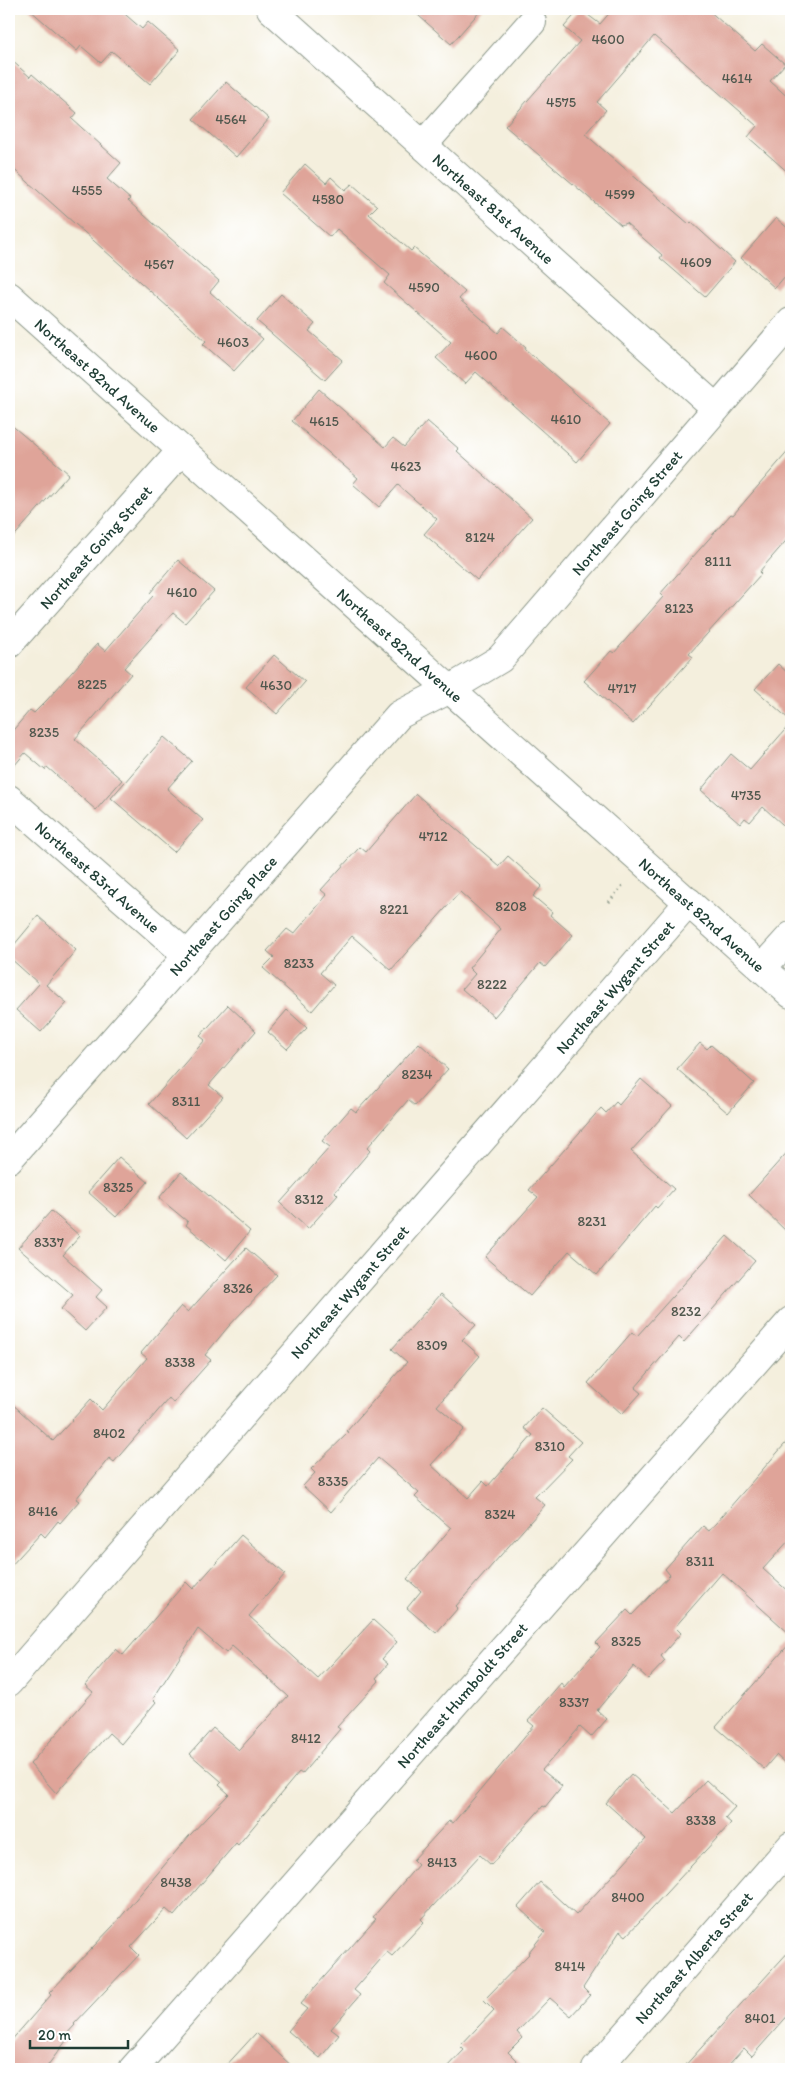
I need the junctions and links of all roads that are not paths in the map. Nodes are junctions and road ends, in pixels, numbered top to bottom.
1 (271, 9) edge
2 (532, 22) dead end
3 (423, 145) junction
4 (9, 296) edge
5 (791, 322) edge
6 (716, 408) junction
7 (182, 450) junction
8 (9, 644) edge
9 (450, 689) junction
10 (9, 799) edge
11 (689, 902) junction
12 (791, 936) edge
13 (187, 955) junction
14 (762, 968) junction
15 (791, 994) edge
16 (9, 1158) edge
17 (791, 1321) edge
18 (9, 1682) edge
19 (791, 1846) edge
20 (133, 2069) edge
21 (596, 2069) edge

1 - 3 street, Northeast 81st Avenue
2 - 3 street
3 - 6 street, Northeast 81st Avenue
4 - 7 street, Northeast 82nd Avenue
5 - 6 street, Northeast Going Street
6 - 9 street, Northeast Going Street
7 - 8 street, Northeast Going Street
7 - 9 street, Northeast 82nd Avenue
9 - 11 street, Northeast 82nd Avenue
9 - 13 street, Northeast Going Place
10 - 13 street, Northeast 83rd Avenue
11 - 14 street, Northeast 82nd Avenue
11 - 18 street, Northeast Wygant Street
12 - 14 street
13 - 16 street, Northeast Going Place
14 - 15 street, Northeast 82nd Avenue
17 - 20 street, Northeast Humboldt Street
19 - 21 street, Northeast Alberta Street

